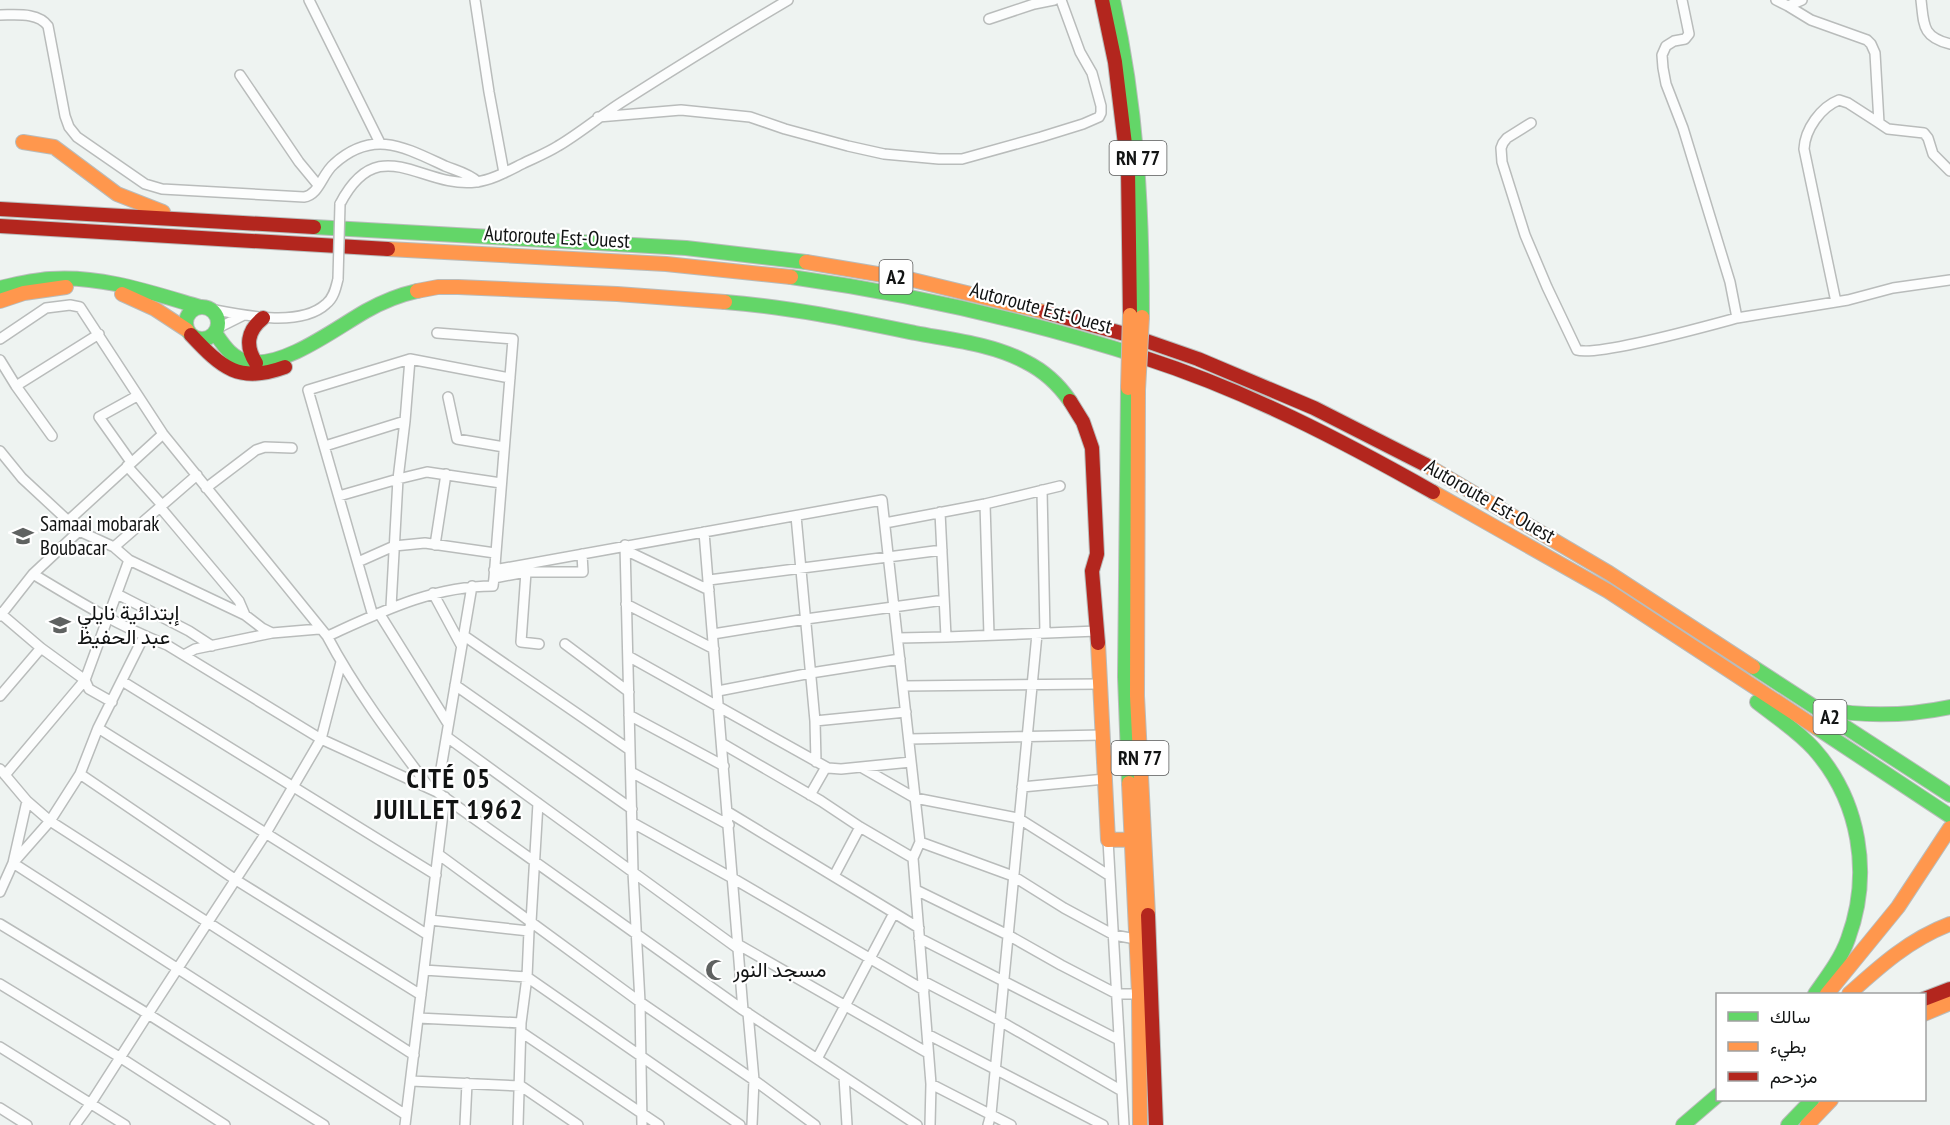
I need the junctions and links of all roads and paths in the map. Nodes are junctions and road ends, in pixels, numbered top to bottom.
1 (309, 0) edge
2 (475, 0) edge
3 (788, 0) edge
4 (1054, 0) edge
5 (1060, 0) edge
6 (1102, 0) edge
7 (1113, 0) edge
8 (1682, 0) edge
9 (1776, 0) edge
10 (1802, 0) edge
11 (1921, 0) edge
12 (1788, 6) junction
13 (0, 15) edge
14 (989, 20) dead end
15 (1950, 44) edge
16 (240, 75) dead end
17 (598, 117) junction
18 (1531, 123) dead end
19 (1879, 123) junction
20 (23, 142) dead end
21 (380, 143) junction
22 (1950, 171) edge
23 (504, 173) junction
24 (478, 182) junction
25 (318, 185) junction
26 (0, 209) edge
27 (181, 218) junction
28 (0, 226) edge
29 (1950, 280) edge
30 (0, 288) edge
31 (0, 301) edge
32 (1836, 303) junction
33 (205, 308) junction
34 (242, 316) junction
35 (1136, 316) junction
36 (262, 318) junction
37 (1737, 318) junction
38 (217, 330) junction
39 (189, 332) junction
40 (437, 333) dead end
41 (99, 334) junction
42 (0, 339) edge
43 (410, 359) junction
44 (0, 360) edge
45 (256, 363) junction
46 (510, 378) junction
47 (16, 386) junction
48 (1133, 389) junction
49 (137, 396) junction
50 (448, 397) dead end
51 (405, 421) junction
52 (162, 434) junction
53 (52, 436) dead end
54 (325, 446) junction
55 (504, 447) junction
56 (292, 448) dead end
57 (0, 451) edge
58 (129, 464) junction
59 (446, 474) junction
60 (197, 475) junction
61 (398, 479) junction
62 (501, 483) junction
63 (1060, 486) dead end
64 (206, 488) junction
65 (1042, 490) junction
66 (339, 496) junction
67 (985, 504) junction
68 (161, 506) junction
69 (940, 513) junction
70 (796, 516) junction
71 (69, 520) junction
72 (885, 523) junction
73 (79, 531) junction
74 (704, 532) junction
75 (435, 545) junction
76 (394, 546) junction
77 (114, 547) junction
78 (625, 548) junction
79 (942, 550) junction
80 (495, 553) junction
81 (582, 554) junction
82 (888, 556) junction
83 (129, 560) junction
84 (358, 562) junction
85 (801, 567) junction
86 (526, 572) junction
87 (33, 574) junction
88 (494, 574) junction
89 (1093, 578) junction
90 (709, 585) junction
91 (472, 586) junction
92 (433, 593) junction
93 (117, 594) junction
94 (944, 600) junction
95 (626, 604) junction
96 (391, 607) junction
97 (894, 607) junction
98 (0, 614) edge
99 (245, 615) junction
100 (376, 615) junction
101 (109, 618) junction
102 (806, 619) junction
103 (1097, 631) junction
104 (323, 632) junction
105 (272, 633) junction
106 (1041, 633) junction
107 (713, 634) junction
108 (988, 635) junction
109 (144, 636) junction
110 (946, 637) junction
111 (897, 638) junction
112 (462, 640) junction
113 (539, 644) dead end
114 (565, 644) dead end
115 (212, 646) junction
116 (41, 648) junction
117 (714, 650) junction
118 (184, 655) junction
119 (628, 656) junction
120 (900, 659) junction
121 (341, 662) junction
122 (1715, 663) junction
123 (811, 673) junction
124 (85, 680) junction
125 (122, 681) junction
126 (1100, 684) junction
127 (455, 685) junction
128 (1032, 685) junction
129 (903, 686) junction
130 (718, 691) junction
131 (629, 692) junction
132 (0, 696) edge
133 (112, 702) junction
134 (1815, 707) junction
135 (1950, 707) edge
136 (719, 708) junction
137 (906, 712) junction
138 (630, 715) junction
139 (815, 721) junction
140 (447, 722) junction
141 (98, 728) junction
142 (1102, 735) junction
143 (447, 737) junction
144 (1027, 737) junction
145 (321, 739) junction
146 (909, 739) junction
147 (723, 744) junction
148 (630, 750) junction
149 (816, 762) junction
150 (911, 762) junction
151 (1128, 762) junction
152 (1104, 763) junction
153 (724, 766) junction
154 (826, 767) junction
155 (861, 767) junction
156 (2, 772) edge
157 (631, 772) junction
158 (80, 774) junction
159 (1105, 779) junction
160 (292, 786) junction
161 (1022, 787) junction
162 (437, 792) junction
163 (810, 795) junction
164 (1950, 795) edge
165 (915, 798) junction
166 (27, 801) junction
167 (538, 803) junction
168 (632, 809) junction
169 (728, 812) junction
170 (1950, 816) edge
171 (1018, 818) junction
172 (50, 821) junction
173 (633, 823) junction
174 (729, 825) junction
175 (860, 827) junction
176 (1950, 828) edge
177 (266, 833) junction
178 (1137, 839) junction
179 (1108, 840) junction
180 (920, 842) junction
181 (1944, 847) edge
182 (438, 854) junction
183 (913, 858) junction
184 (534, 859) junction
185 (13, 863) junction
186 (633, 872) junction
187 (436, 876) junction
188 (834, 876) junction
189 (1013, 876) junction
190 (1110, 876) junction
191 (734, 879) junction
192 (236, 880) junction
193 (916, 890) junction
194 (0, 892) edge
195 (894, 913) junction
196 (430, 920) junction
197 (207, 922) junction
198 (0, 924) edge
199 (1950, 924) edge
200 (530, 926) junction
201 (919, 933) junction
202 (636, 934) junction
203 (428, 935) junction
204 (1008, 935) junction
205 (1114, 935) junction
206 (1143, 941) junction
207 (739, 947) junction
208 (869, 958) junction
209 (178, 969) junction
210 (424, 969) junction
211 (526, 977) junction
212 (1003, 981) junction
213 (0, 984) edge
214 (923, 986) junction
215 (1950, 989) edge
216 (1816, 993) edge
217 (1828, 993) edge
218 (1836, 993) edge
219 (1850, 993) edge
220 (1117, 994) junction
221 (1139, 994) junction
222 (421, 995) junction
223 (1926, 998) edge
224 (640, 1002) junction
225 (1950, 1003) edge
226 (843, 1006) junction
227 (746, 1012) junction
228 (1926, 1013) edge
229 (147, 1014) junction
230 (1145, 1016) junction
231 (418, 1018) junction
232 (1000, 1021) junction
233 (521, 1027) junction
234 (927, 1034) junction
235 (1119, 1040) junction
236 (0, 1047) edge
237 (928, 1053) junction
238 (414, 1055) junction
239 (641, 1056) junction
240 (121, 1058) junction
241 (817, 1059) junction
242 (995, 1069) junction
243 (844, 1077) junction
244 (754, 1080) junction
245 (411, 1081) junction
246 (467, 1083) junction
247 (931, 1084) junction
248 (521, 1086) junction
249 (1122, 1091) junction
250 (1716, 1097) edge
251 (1728, 1101) edge
252 (1811, 1101) edge
253 (1830, 1101) edge
254 (91, 1103) junction
255 (0, 1108) edge
256 (641, 1113) junction
257 (991, 1114) junction
258 (406, 1120) edge
259 (27, 1125) edge
260 (75, 1125) edge
261 (125, 1125) edge
262 (225, 1125) edge
263 (324, 1125) edge
264 (465, 1125) edge
265 (518, 1125) edge
266 (578, 1125) edge
267 (642, 1125) edge
268 (659, 1125) edge
269 (740, 1125) edge
270 (752, 1125) edge
271 (815, 1125) edge
272 (847, 1125) edge
273 (917, 1125) edge
274 (930, 1125) edge
275 (988, 1125) edge
276 (1011, 1125) edge
277 (1103, 1125) edge
278 (1124, 1125) edge
279 (1140, 1125) edge
280 (1156, 1125) edge
281 (1683, 1125) edge
282 (1700, 1125) edge
283 (1788, 1125) edge
284 (1807, 1125) edge

1 - 21 street
2 - 23 street
3 - 17 street
4 - 14 street
5 - 17 street
6 - 35 main road
7 - 35 main road, RN 77
8 - 37 street
9 - 12 street
10 - 12 street
11 - 15 street
12 - 19 street
13 - 25 street
16 - 25 street
17 - 23 street
18 - 37 street
19 - 22 street
19 - 32 street
20 - 27 main road
21 - 24 street
21 - 25 street
23 - 24 street
24 - 36 street, bridge
26 - 27 main road, Autoroute Est-Ouest / A2
27 - 134 main road, Autoroute Est-Ouest / A2
28 - 122 main road, Autoroute Est-Ouest / A2
29 - 32 street
30 - 33 main road
31 - 39 main road
32 - 37 street
33 - 34 street
33 - 38 main road
33 - 39 main road
34 - 36 street
34 - 38 street
35 - 48 main road, bridge
36 - 45 main road
38 - 39 main road
38 - 45 main road
39 - 89 main road
40 - 46 street
41 - 42 street
41 - 47 street
41 - 49 street
43 - 46 street
43 - 51 street
43 - 54 street
44 - 47 street
45 - 89 main road
46 - 55 street
47 - 53 street
48 - 151 main road
48 - 178 main road, RN 77
49 - 52 street
49 - 58 street
50 - 55 street
51 - 54 street
51 - 61 street
52 - 58 street
52 - 60 street
54 - 66 street
55 - 62 street
56 - 64 street
57 - 71 street
58 - 68 street
58 - 71 street
59 - 61 street
59 - 62 street
59 - 75 street
60 - 64 street
60 - 68 street
61 - 66 street
61 - 76 street
62 - 80 street
63 - 65 street
64 - 104 street
65 - 67 street
65 - 106 street
66 - 84 street
67 - 69 street
67 - 108 street
68 - 77 street
68 - 99 street
69 - 72 street
69 - 79 street
70 - 72 street
70 - 74 street
70 - 85 street
71 - 73 street
72 - 82 street
73 - 77 street
73 - 87 street
74 - 78 street
74 - 90 street
75 - 76 street
75 - 80 street
76 - 84 street
76 - 96 street
77 - 83 street
78 - 81 street
78 - 90 street
78 - 95 street
79 - 82 street
79 - 94 street
80 - 88 street
81 - 86 street
81 - 88 street
82 - 85 street
82 - 97 street
83 - 93 street
83 - 99 street
84 - 100 street
85 - 90 street
85 - 102 street
86 - 88 street
86 - 113 street
87 - 98 street
87 - 101 street
88 - 91 street
89 - 103 main road
90 - 107 street
91 - 92 street
91 - 112 street
92 - 96 street
92 - 112 street
93 - 101 street
93 - 115 street
94 - 97 street
94 - 110 street
95 - 117 street
95 - 119 street
96 - 100 street
97 - 102 street
97 - 111 street
98 - 116 street
99 - 105 street
100 - 104 street
100 - 140 street
101 - 109 street
101 - 124 street
102 - 107 street
102 - 123 street
103 - 106 street
103 - 126 main road
104 - 105 street
104 - 121 street
105 - 115 street
106 - 108 street
106 - 128 street
107 - 117 street
108 - 110 street
109 - 118 street
109 - 125 street
110 - 111 street
111 - 120 street
112 - 127 street
112 - 148 street
114 - 131 street
115 - 118 street
116 - 124 street
116 - 132 street
117 - 130 street
118 - 145 street
119 - 131 street
119 - 136 street
120 - 123 street
120 - 129 street
121 - 145 street
121 - 162 street
122 - 170 main road, Autoroute Est-Ouest / A2
122 - 216 main road
123 - 130 street
123 - 139 street
124 - 133 street
124 - 156 street
125 - 133 street
125 - 160 street
126 - 128 street
126 - 142 main road
127 - 140 street
127 - 168 street
128 - 129 street
128 - 144 street
129 - 137 street
130 - 136 street
131 - 138 street
133 - 141 street
134 - 135 main road
134 - 164 main road, Autoroute Est-Ouest / A2
136 - 147 street
136 - 149 street
137 - 139 street
137 - 146 street
138 - 148 street
138 - 153 street
139 - 149 street
140 - 143 street
141 - 158 street
141 - 177 street
142 - 144 street
142 - 152 main road
143 - 162 street
143 - 167 street
144 - 146 street
144 - 161 street
145 - 160 street
145 - 162 street
146 - 150 street
147 - 153 street
147 - 163 street
148 - 157 street
149 - 154 street
150 - 155 street
150 - 165 street
151 - 152 main road
151 - 178 main road
152 - 159 main road
153 - 169 street
154 - 155 street
154 - 163 street
155 - 165 street
156 - 166 street
157 - 168 street
157 - 174 street
158 - 172 street
158 - 192 street
159 - 161 street
159 - 179 main road
160 - 177 street
160 - 187 street
161 - 171 street
162 - 182 street
162 - 184 street
163 - 175 street
165 - 171 street
165 - 180 street
166 - 172 street
166 - 185 street
167 - 184 street
167 - 186 street
168 - 173 street
169 - 174 street
169 - 188 street
171 - 189 street
171 - 190 street
172 - 185 street
172 - 197 street
173 - 186 street
173 - 191 street
174 - 191 street
175 - 183 street
175 - 188 street
176 - 181 main road
177 - 192 street
177 - 203 street
178 - 179 main road
178 - 206 main road, RN 77
179 - 190 street
180 - 183 street
180 - 189 street
181 - 217 main road
181 - 218 main road
182 - 187 street
182 - 200 street
183 - 193 street
184 - 200 street
184 - 202 street
185 - 194 street
185 - 209 street
186 - 202 street
186 - 207 street
187 - 196 street
188 - 195 street
189 - 204 street
189 - 205 street
190 - 205 street
191 - 207 street
191 - 208 street
192 - 197 street
192 - 222 street
193 - 201 street
193 - 204 street
195 - 201 street
195 - 208 street
196 - 200 street
196 - 203 street
197 - 209 street
197 - 238 street
198 - 229 street
199 - 219 main road
200 - 211 street
200 - 224 street
201 - 212 street
201 - 214 street
202 - 224 street
202 - 227 street
203 - 210 street
204 - 212 street
204 - 220 street
205 - 206 street
205 - 220 street
206 - 221 main road
206 - 230 main road, RN 77
207 - 226 street
207 - 227 street
208 - 214 street
208 - 226 street
209 - 229 street
209 - 258 street
210 - 211 street
210 - 222 street
211 - 233 street
211 - 239 street
212 - 232 street
212 - 235 street
213 - 240 street
214 - 232 street
214 - 234 street
215 - 223 main road
220 - 221 street
220 - 235 street
221 - 230 main road
222 - 231 street
224 - 239 street
224 - 244 street
225 - 228 main road
226 - 237 street
226 - 241 street
227 - 241 street
227 - 244 street
229 - 240 street
229 - 263 street
230 - 279 main road
230 - 280 main road, RN 77
231 - 233 street
231 - 238 street
232 - 242 street
232 - 249 street
233 - 248 street
233 - 256 street
234 - 237 street
234 - 242 street
235 - 249 street
236 - 254 street
237 - 247 street
238 - 245 street
239 - 256 street
239 - 269 street
240 - 254 street
240 - 262 street
241 - 243 street
242 - 257 street
242 - 277 street
243 - 272 street
243 - 273 street
244 - 270 street
244 - 271 street
245 - 246 street
245 - 258 street
246 - 248 street
246 - 264 street
247 - 257 street
247 - 274 street
248 - 265 street
248 - 266 street
249 - 278 street
250 - 281 main road
251 - 282 main road
252 - 283 main road
253 - 284 main road
254 - 260 street
254 - 261 street
255 - 259 street
256 - 267 street
256 - 268 street
257 - 275 street
257 - 276 street

